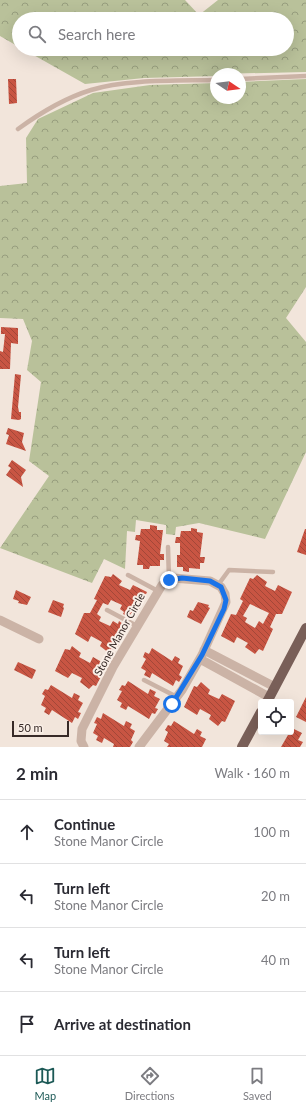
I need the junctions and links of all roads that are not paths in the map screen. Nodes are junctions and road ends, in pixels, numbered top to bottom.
1 (306, 76) edge
2 (246, 79) edge
3 (210, 80) edge
4 (18, 129) dead end
5 (168, 547) dead end
6 (273, 572) dead end
7 (128, 575) dead end
8 (169, 580) junction
9 (218, 585) junction
10 (158, 591) junction
11 (107, 610) dead end
12 (0, 620) edge
13 (137, 626) junction
14 (306, 628) edge
15 (39, 639) dead end
16 (204, 650) junction
17 (200, 659) junction
18 (144, 680) dead end
19 (275, 687) junction
20 (177, 697) junction
21 (268, 699) edge
22 (258, 718) edge
23 (84, 747) edge
24 (139, 747) edge
25 (242, 747) edge

1 - 2 lane
3 - 4 lane
5 - 8 lane
6 - 9 lane
7 - 10 lane
8 - 9 street
8 - 10 street, Stone Manor Circle
9 - 16 street
10 - 13 street, Stone Manor Circle
11 - 13 lane
12 - 15 street
13 - 23 street, Stone Manor Circle
14 - 19 main road
16 - 17 street
16 - 19 street
17 - 20 street
17 - 21 street
18 - 20 lane
19 - 21 main road
20 - 24 street
22 - 25 main road

